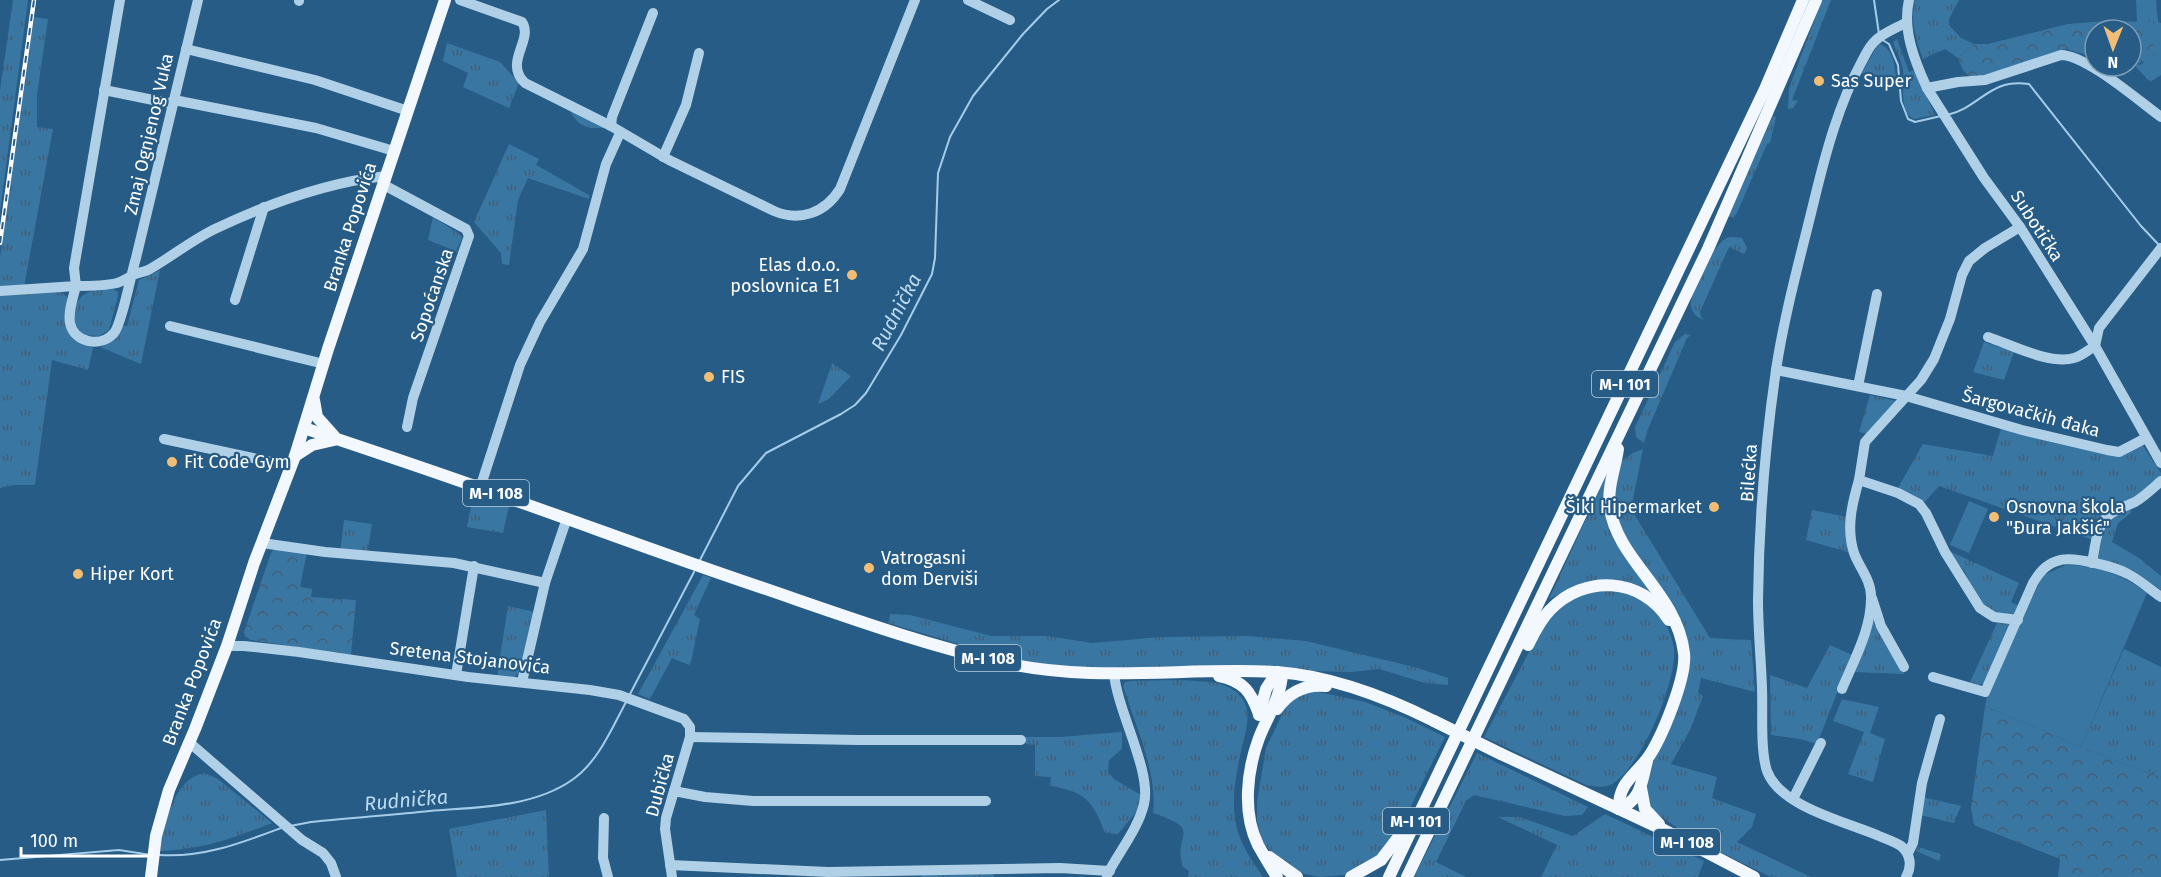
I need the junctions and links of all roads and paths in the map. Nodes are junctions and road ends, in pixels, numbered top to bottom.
1 (120, 0) edge
2 (198, 0) edge
3 (445, 0) edge
4 (460, 0) edge
5 (915, 0) edge
6 (968, 0) edge
7 (1803, 0) edge
8 (1816, 0) edge
9 (1909, 0) edge
10 (653, 13) dead end
11 (1010, 20) dead end
12 (1907, 22) junction
13 (186, 49) junction
14 (699, 53) dead end
15 (1927, 88) junction
16 (104, 90) junction
17 (173, 102) junction
18 (408, 111) junction
19 (2161, 117) edge
20 (615, 129) junction
21 (394, 151) junction
22 (663, 157) junction
23 (385, 180) junction
24 (264, 207) junction
25 (2020, 227) junction
26 (2161, 248) edge
27 (131, 276) junction
28 (76, 286) junction
29 (0, 291) edge
30 (1877, 294) dead end
31 (235, 300) dead end
32 (170, 326) dead end
33 (1988, 337) dead end
34 (2095, 346) junction
35 (324, 364) junction
36 (1776, 369) junction
37 (1858, 386) junction
38 (1906, 396) junction
39 (314, 399) junction
40 (407, 427) dead end
41 (304, 428) junction
42 (1619, 433) junction
43 (2146, 438) junction
44 (164, 439) dead end
45 (342, 440) junction
46 (292, 461) junction
47 (2161, 463) edge
48 (1859, 480) junction
49 (2161, 481) edge
50 (480, 488) junction
51 (567, 518) junction
52 (262, 543) junction
53 (2092, 563) junction
54 (474, 566) junction
55 (545, 583) junction
56 (1871, 595) junction
57 (2161, 597) edge
58 (2018, 620) junction
59 (1681, 640) junction
60 (227, 646) junction
61 (1904, 667) dead end
62 (1182, 672) junction
63 (1113, 673) junction
64 (1279, 673) junction
65 (456, 675) junction
66 (1933, 677) dead end
67 (522, 682) junction
68 (1349, 687) junction
69 (1842, 689) dead end
70 (1259, 714) junction
71 (1940, 719) dead end
72 (1483, 720) junction
73 (1260, 735) junction
74 (690, 737) junction
75 (1021, 740) dead end
76 (190, 743) junction
77 (1821, 743) dead end
78 (1647, 758) junction
79 (1442, 765) junction
80 (1628, 780) junction
81 (1641, 786) junction
82 (674, 791) junction
83 (1583, 792) junction
84 (1793, 799) junction
85 (986, 801) dead end
86 (1619, 809) junction
87 (604, 818) dead end
88 (1664, 830) junction
89 (1264, 853) junction
90 (1908, 853) junction
91 (670, 865) junction
92 (151, 874) edge
93 (1108, 874) edge
94 (336, 877) edge
95 (608, 877) edge
96 (672, 877) edge
97 (1277, 877) edge
98 (1297, 877) edge
99 (1352, 877) edge
100 (1389, 877) edge
101 (1407, 877) edge
102 (1754, 877) edge
103 (1906, 877) edge

1 - 16 street
2 - 13 street, Zmaj Ognjenog Vuka
3 - 18 main road, Branka Popovića
4 - 20 street
5 - 22 street
6 - 11 street
7 - 79 main road, M-I 101
8 - 42 main road, M-I 101
9 - 12 street, Subotička
10 - 20 street
12 - 15 street, Subotička
12 - 36 street, Bilećka
13 - 17 street, Zmaj Ognjenog Vuka
13 - 18 street
14 - 22 street
15 - 19 street
15 - 25 street, Subotička
16 - 17 street
16 - 28 street
17 - 21 street
17 - 27 street, Zmaj Ognjenog Vuka
18 - 21 main road, Branka Popovića
20 - 22 street
20 - 50 street
21 - 23 main road, Branka Popovića
23 - 24 street
23 - 35 main road, Branka Popovića
23 - 40 street, Sopoćanska
24 - 27 street
24 - 31 street
25 - 34 street, Subotička
25 - 38 street
26 - 34 street
27 - 28 street
27 - 28 street, Zmaj Ognjenog Vuka
28 - 29 street
30 - 37 street
32 - 35 street
33 - 34 street
34 - 43 street, Subotička
35 - 39 main road, Branka Popovića
36 - 37 street, Šargovačkih đaka
36 - 84 street, Bilećka
37 - 38 street, Šargovačkih đaka
38 - 43 street, Šargovačkih đaka
38 - 48 street
39 - 41 main road, Branka Popovića
39 - 45 main road
41 - 45 main road, M-I 108
41 - 46 main road, Branka Popovića
42 - 59 main road
42 - 72 main road, M-I 101
43 - 47 street, Subotička
44 - 46 street
45 - 46 main road
45 - 50 main road, M-I 108
46 - 52 main road, Branka Popovića
48 - 56 street
48 - 58 street
49 - 53 street
50 - 51 main road, M-I 108
51 - 55 street
51 - 63 main road, M-I 108
52 - 54 street
52 - 60 main road, Branka Popovića
53 - 57 street
53 - 58 street
54 - 55 street
54 - 65 street
55 - 67 street
56 - 61 street
56 - 69 street
58 - 66 street
59 - 72 main road
59 - 78 main road
60 - 65 street, Sretena Stojanovića
60 - 76 main road, Branka Popovića
62 - 63 main road, M-I 108
62 - 64 main road, M-I 108
62 - 70 main road
63 - 93 street
64 - 68 main road, M-I 108
64 - 70 main road
64 - 73 main road
65 - 67 street, Sretena Stojanovića
67 - 74 street, Sretena Stojanovića
68 - 73 main road
68 - 83 main road, M-I 108, bridge
70 - 73 main road
71 - 90 street
72 - 101 main road, M-I 101
73 - 89 main road
74 - 75 street
74 - 82 street, Dubička
76 - 92 main road, Branka Popovića
76 - 94 street
77 - 84 street
78 - 80 main road
78 - 81 main road
79 - 99 main road
79 - 100 main road, M-I 101
80 - 83 main road
80 - 86 main road
81 - 86 main road
81 - 88 main road
82 - 85 street
82 - 91 street, Dubička
83 - 86 main road, M-I 108
84 - 90 street, Bilećka
86 - 88 main road, M-I 108
87 - 95 street
88 - 102 main road, M-I 108
89 - 97 main road
89 - 98 main road
90 - 103 street
91 - 93 street
91 - 96 street, Dubička

